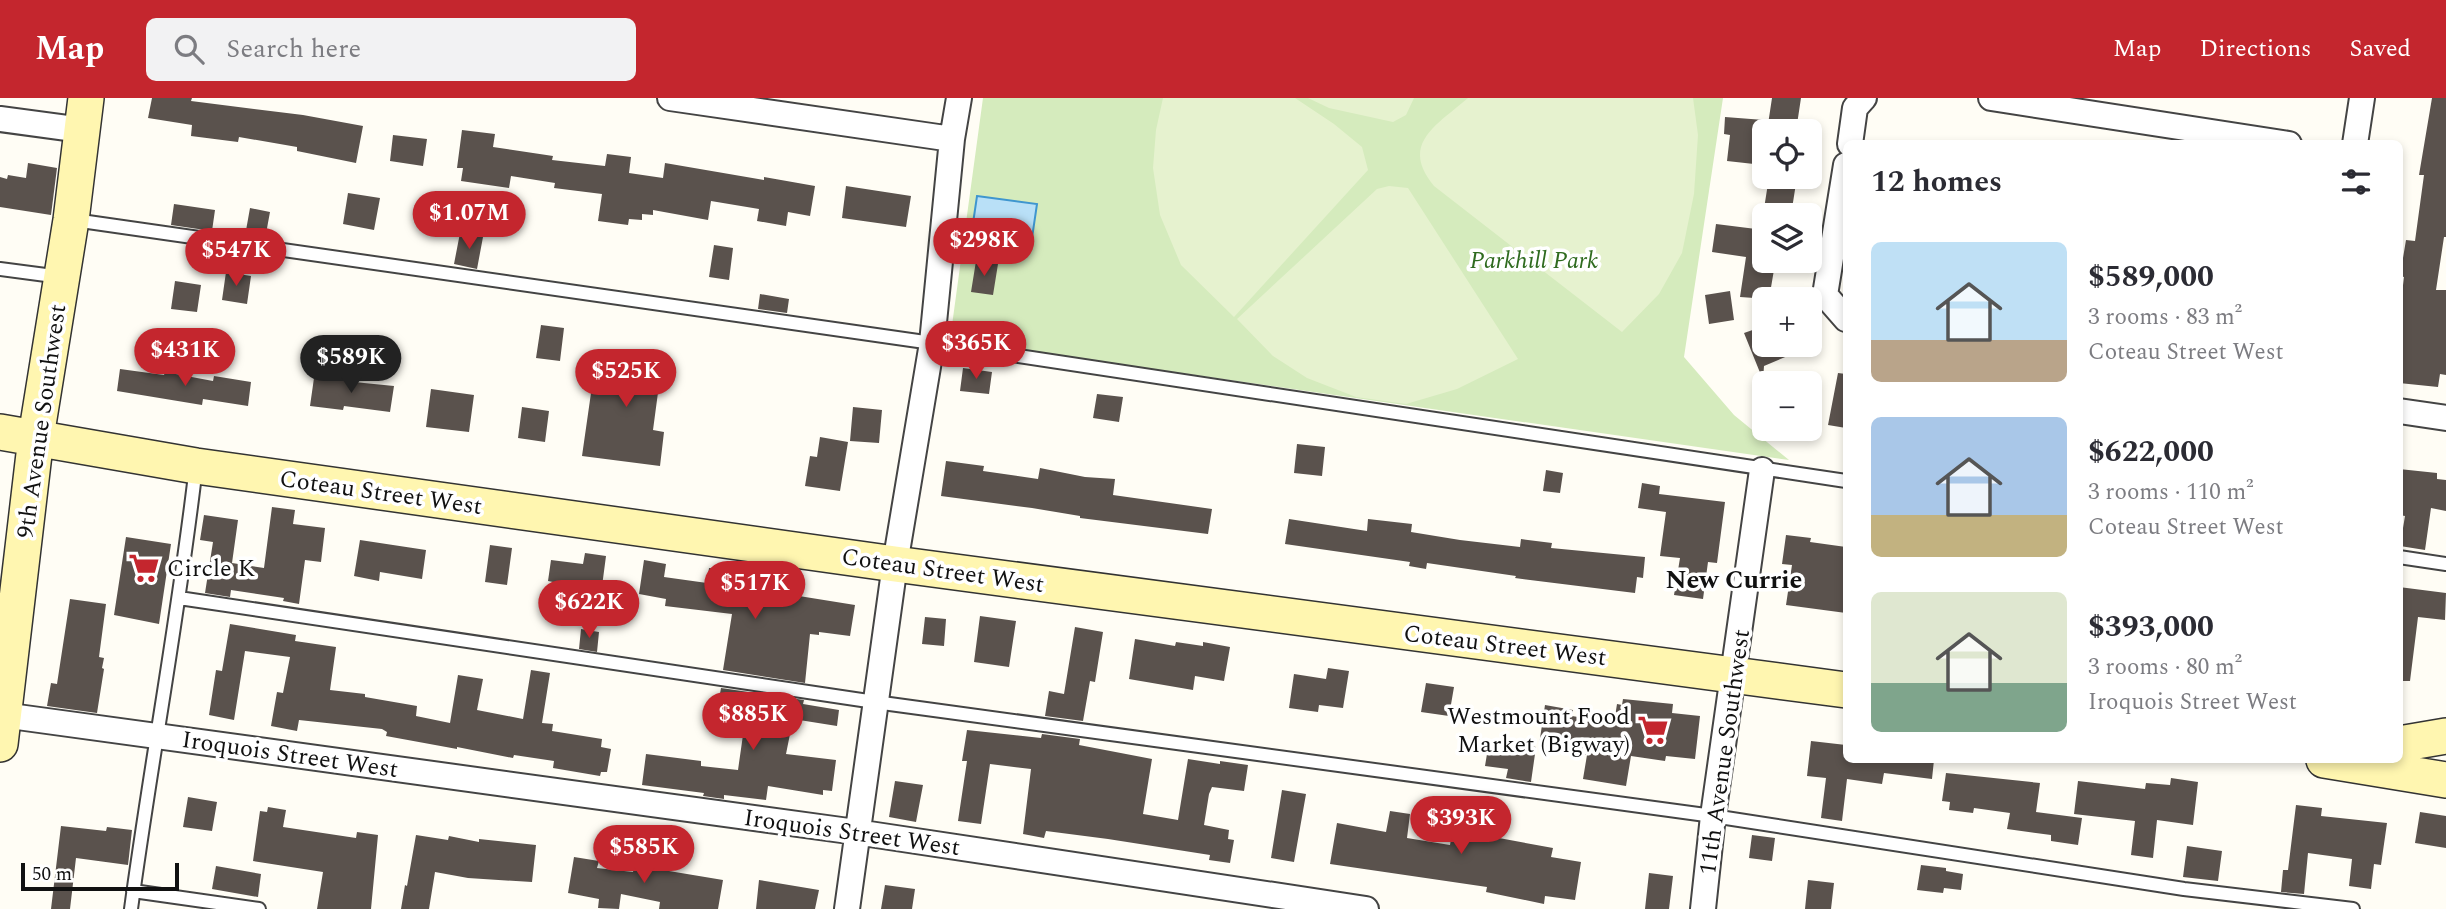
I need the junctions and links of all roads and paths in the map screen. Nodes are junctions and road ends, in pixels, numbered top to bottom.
1 (670, 98) edge
2 (959, 98) edge
3 (1864, 98) edge
4 (1991, 98) edge
5 (2362, 98) edge
6 (84, 114) edge
7 (0, 118) edge
8 (952, 139) junction
9 (1851, 140) edge
10 (2263, 140) edge
11 (2356, 140) edge
12 (1843, 184) edge
13 (71, 219) junction
14 (0, 269) edge
15 (62, 277) junction
16 (1843, 316) edge
17 (932, 343) junction
18 (2403, 412) edge
19 (2446, 418) edge
20 (0, 432) edge
21 (36, 437) junction
22 (196, 466) junction
23 (1762, 470) junction
24 (1843, 481) edge
25 (2403, 558) edge
26 (894, 564) junction
27 (2446, 564) edge
28 (179, 598) junction
29 (1735, 675) junction
30 (1843, 691) edge
31 (875, 702) junction
32 (2, 730) edge
33 (155, 736) junction
34 (2446, 736) edge
35 (2403, 743) edge
36 (2343, 763) edge
37 (2446, 780) edge
38 (1713, 816) junction
39 (856, 832) junction
40 (133, 891) junction
41 (131, 909) edge
42 (259, 909) edge
43 (847, 909) edge
44 (1366, 909) edge
45 (1703, 909) edge
46 (2353, 909) edge

1 - 8 street
2 - 8 street
3 - 9 street
4 - 10 street
5 - 11 street
6 - 7 street
6 - 13 street, 9th Avenue Southwest
8 - 17 street
12 - 16 street
13 - 15 street, 9th Avenue Southwest
13 - 17 lane
14 - 15 lane
15 - 21 street, 9th Avenue Southwest
17 - 23 lane
17 - 26 street
18 - 19 street
20 - 21 street, Coteau Street West
21 - 22 street, Coteau Street West
21 - 32 street, 9th Avenue Southwest
22 - 26 street, Coteau Street West
22 - 28 lane
23 - 24 lane
23 - 29 street, 11th Avenue Southwest
25 - 27 lane
26 - 29 street, Coteau Street West
26 - 31 street
28 - 31 lane
28 - 33 lane
29 - 30 street, Coteau Street West
29 - 38 street, 11th Avenue Southwest
31 - 38 lane
31 - 39 street
32 - 33 street, Iroquois Street West
33 - 39 street, Iroquois Street West
33 - 40 lane
34 - 35 street
36 - 37 street
38 - 45 street, 11th Avenue Southwest
38 - 46 lane
39 - 43 street
39 - 44 street, Iroquois Street West
40 - 41 lane
40 - 42 lane

